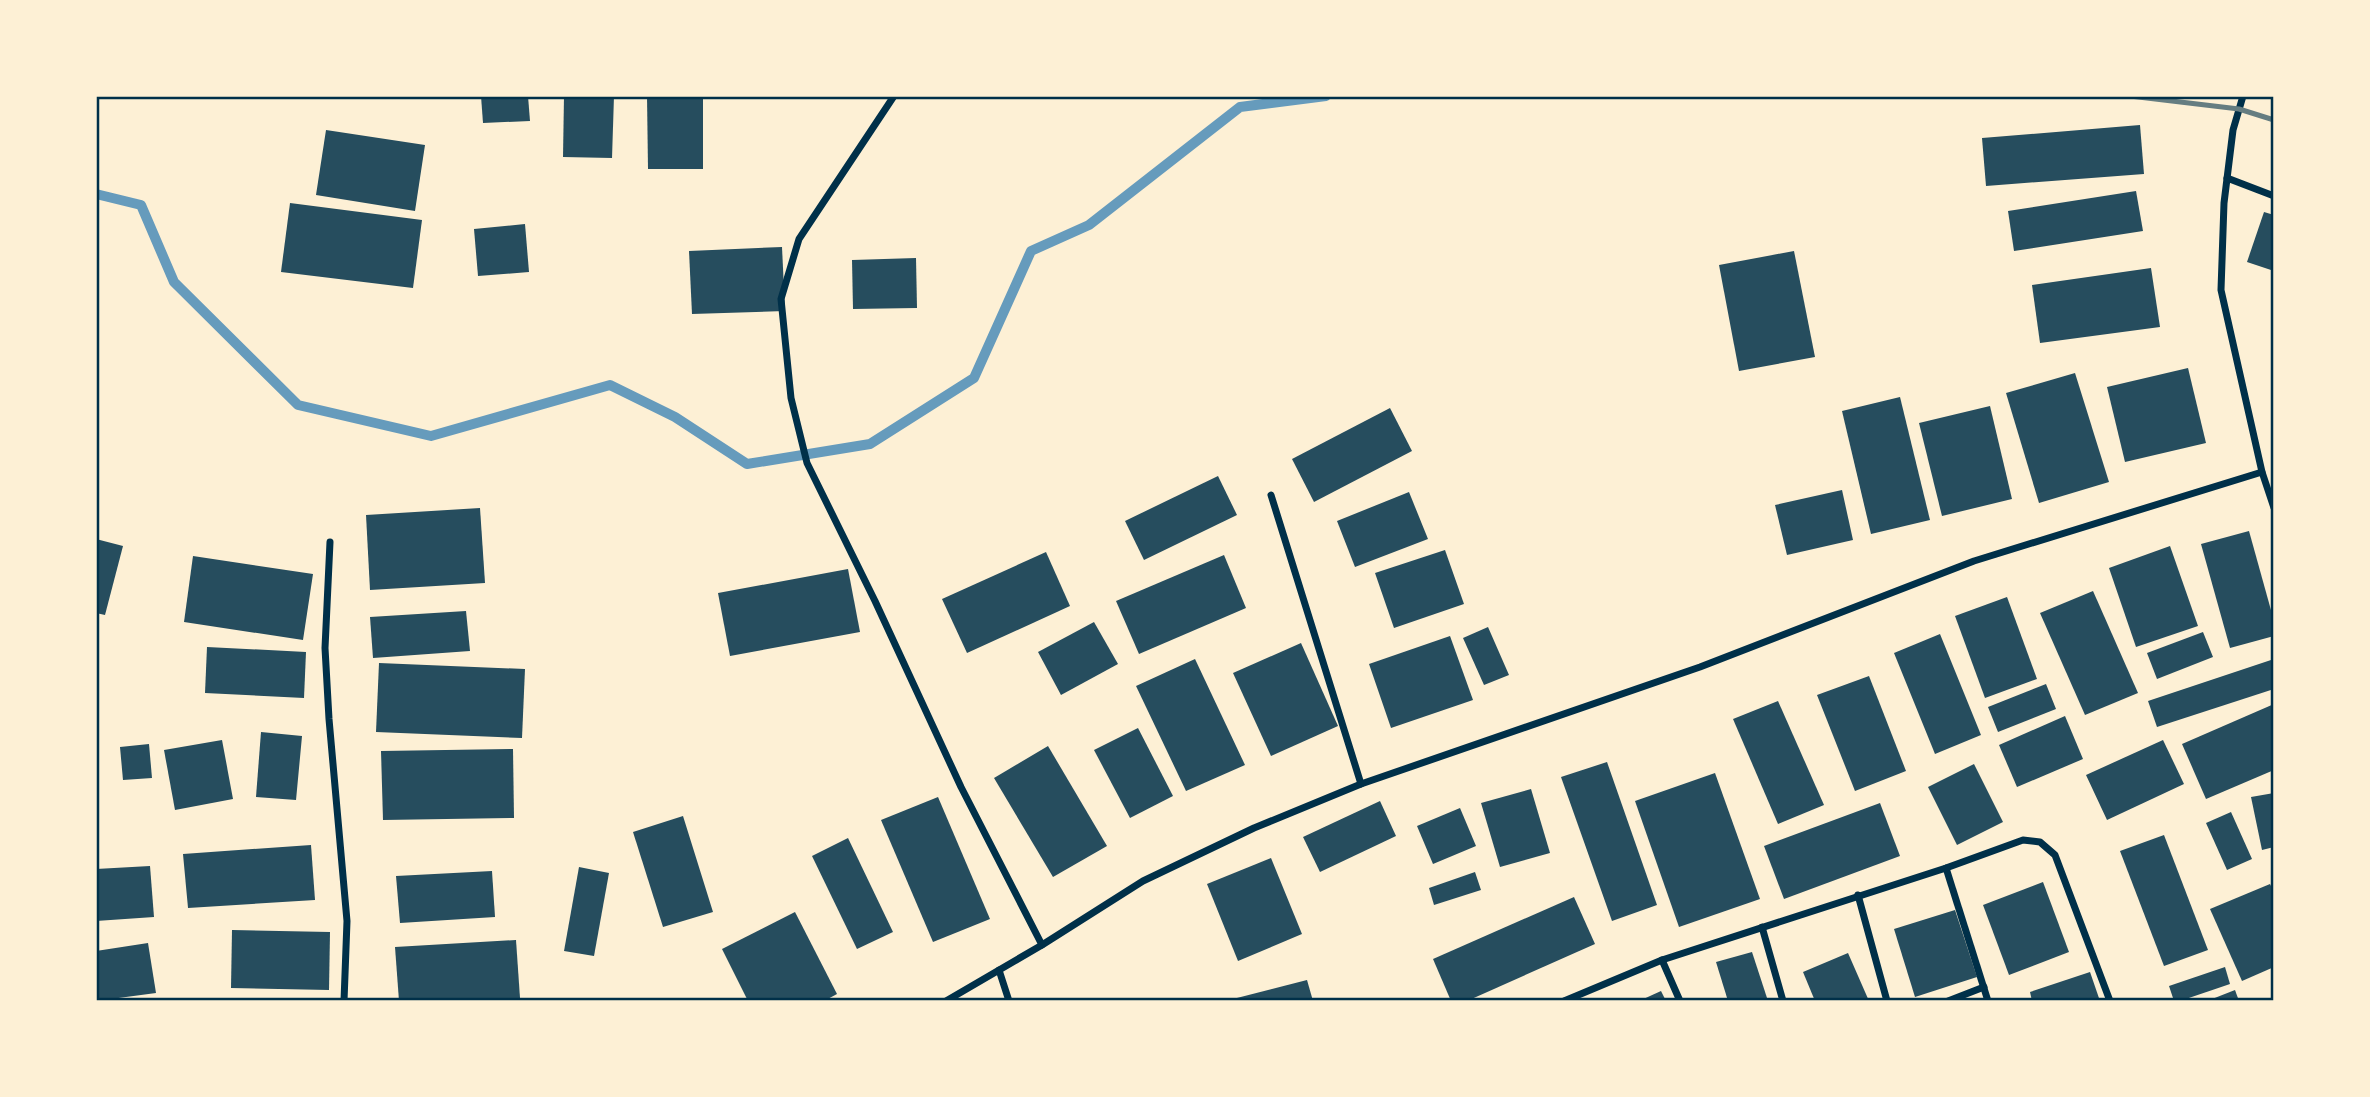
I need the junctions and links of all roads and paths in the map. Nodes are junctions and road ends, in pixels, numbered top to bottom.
1 (894, 96) edge
2 (2243, 96) edge
3 (2227, 178) junction
4 (2274, 196) edge
5 (2262, 472) junction
6 (1271, 495) dead end
7 (2274, 508) edge
8 (330, 542) dead end
9 (1361, 784) junction
10 (1946, 868) junction
11 (1858, 895) junction
12 (1762, 927) junction
13 (1042, 945) junction
14 (1662, 960) junction
15 (999, 970) junction
16 (1984, 987) junction
17 (1574, 999) edge
18 (344, 1001) edge
19 (946, 1001) edge
20 (1009, 1001) edge
21 (1564, 1001) edge
22 (1680, 1001) edge
23 (1783, 1001) edge
24 (1887, 1001) edge
25 (1948, 1001) edge
26 (1988, 1001) edge
27 (2110, 1001) edge

1 - 13 street
2 - 3 street
3 - 4 street
3 - 5 street
5 - 7 street
5 - 9 street
6 - 9 street
8 - 18 street
9 - 13 street
10 - 11 street
10 - 16 street
10 - 27 street
11 - 12 street
11 - 24 street
12 - 14 street
12 - 23 street
13 - 15 street
14 - 17 street
14 - 22 street
15 - 19 street
15 - 20 street
16 - 25 street
16 - 26 street
17 - 21 street

